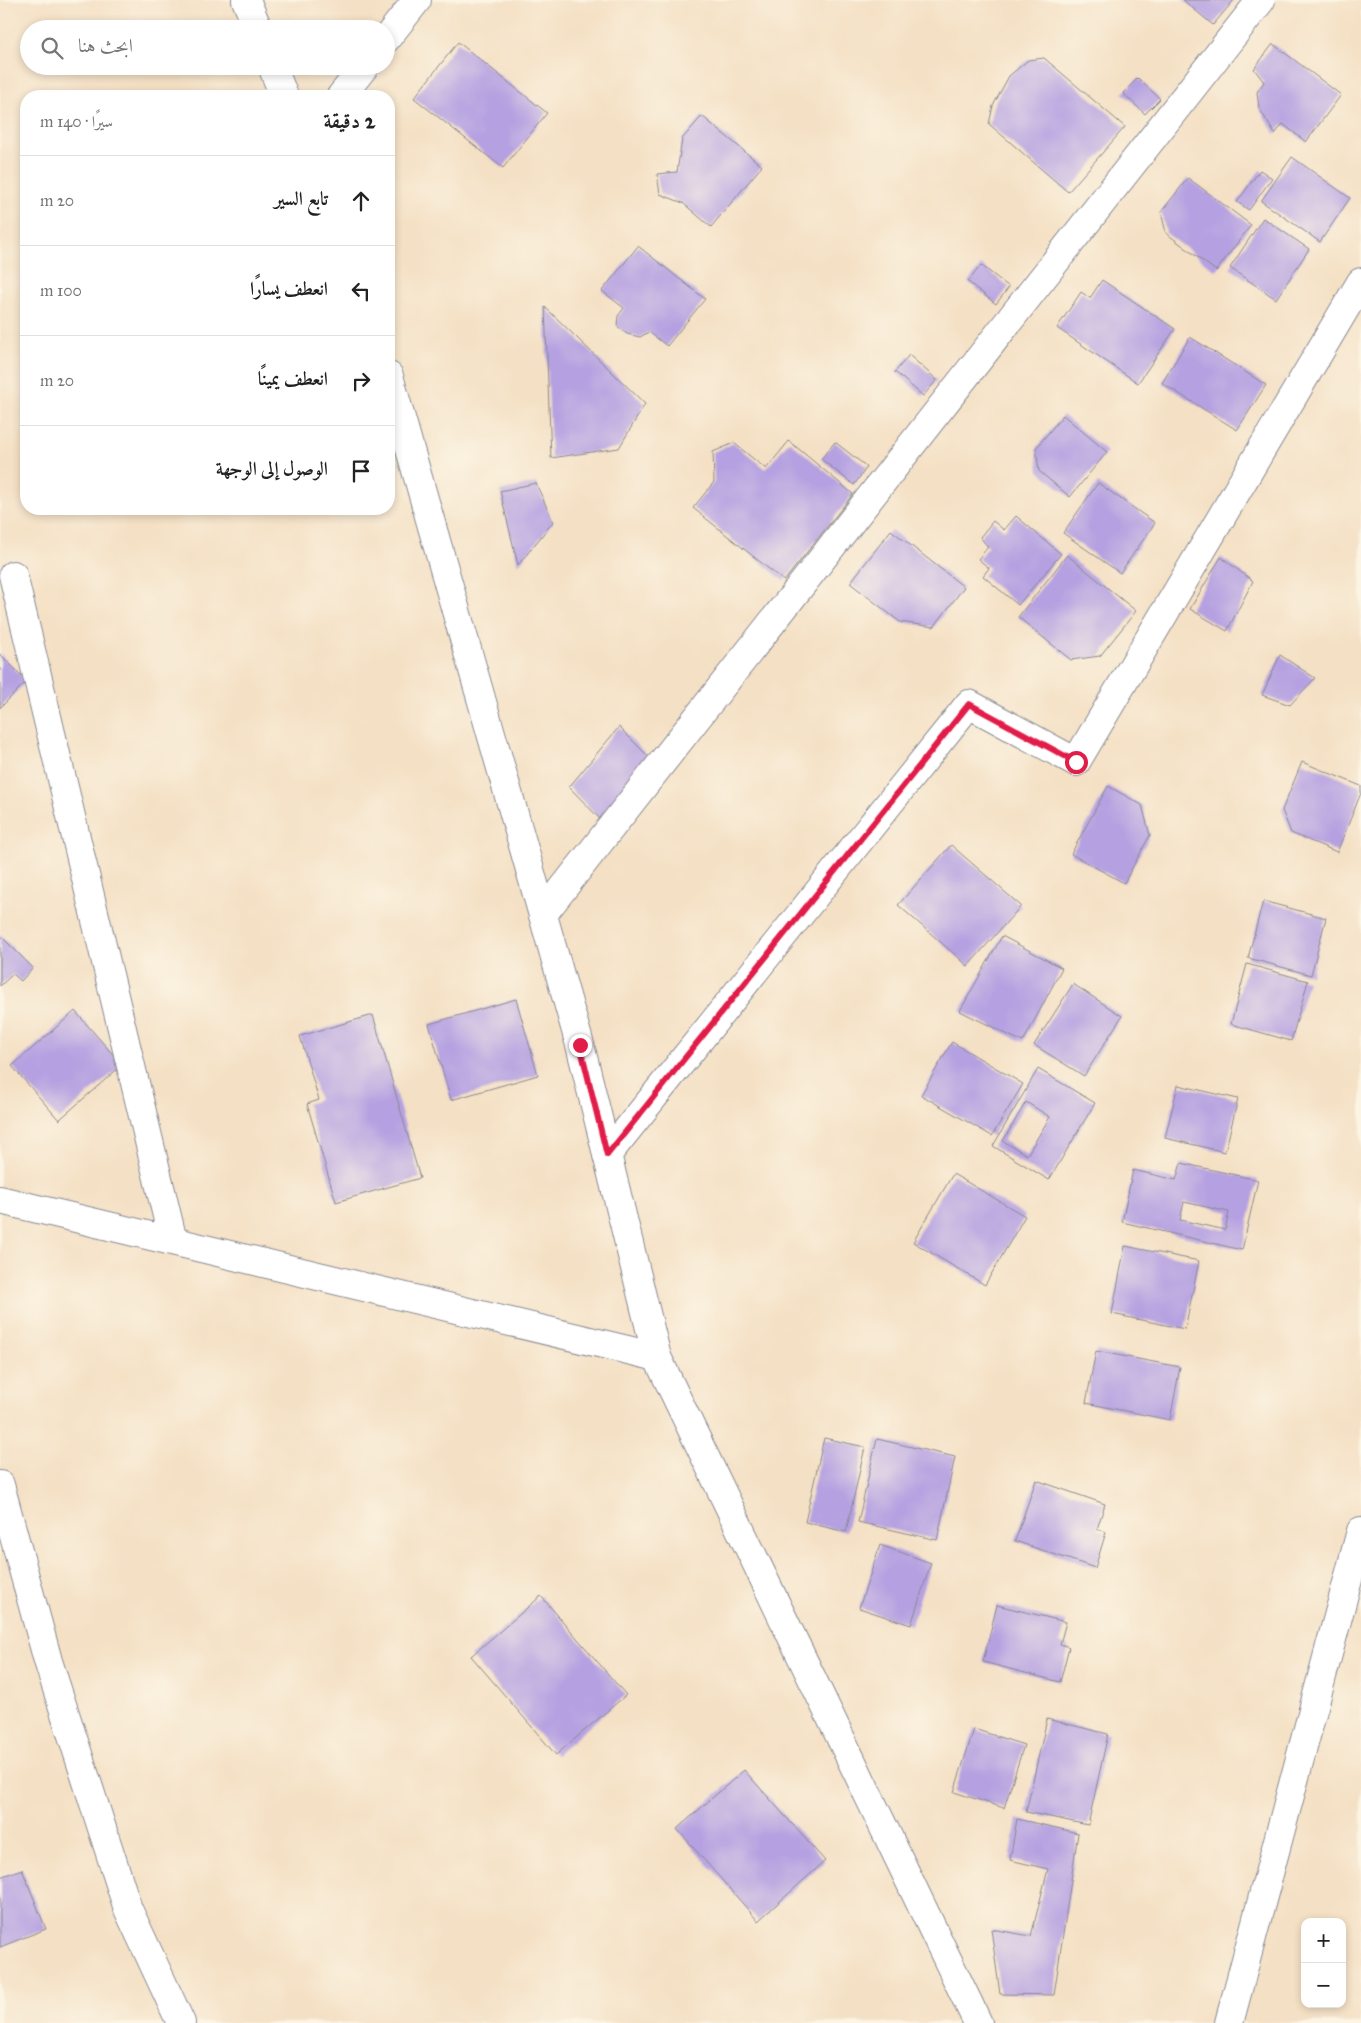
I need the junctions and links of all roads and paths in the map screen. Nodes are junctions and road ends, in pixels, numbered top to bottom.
1 (246, 0) edge
2 (416, 0) edge
3 (1261, 0) edge
4 (254, 20) edge
5 (395, 27) edge
6 (276, 75) edge
7 (358, 75) edge
8 (282, 90) edge
9 (346, 90) edge
10 (1361, 282) edge
11 (395, 397) edge
12 (13, 576) dead end
13 (543, 914) junction
14 (607, 1155) junction
15 (1, 1202) edge
16 (173, 1241) junction
17 (657, 1357) junction
18 (0, 1485) edge
19 (1361, 1531) edge
20 (181, 2023) edge
21 (978, 2023) edge
22 (1229, 2023) edge

1 - 4 street
2 - 5 street
3 - 13 street
6 - 8 street
7 - 9 street
10 - 14 street
11 - 13 street
12 - 16 street
13 - 14 street
14 - 17 street
15 - 16 street
16 - 17 street
17 - 21 street
18 - 20 street
19 - 22 street

